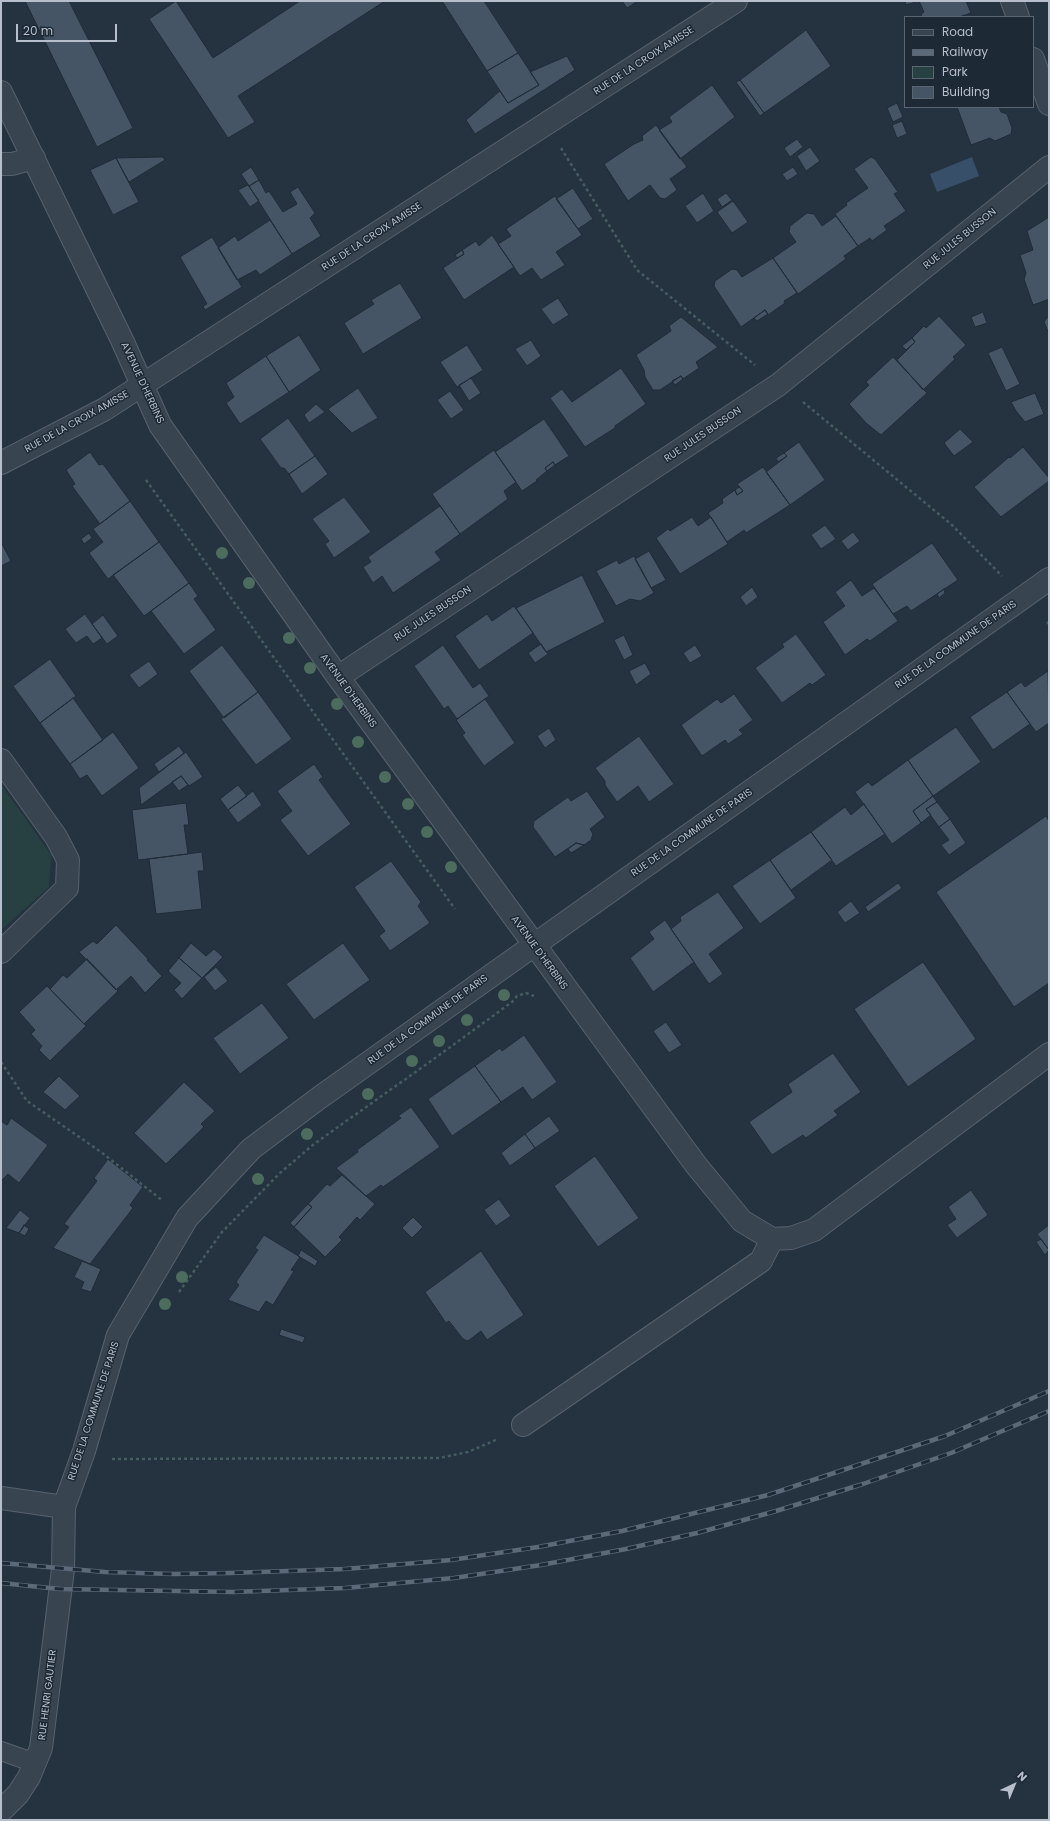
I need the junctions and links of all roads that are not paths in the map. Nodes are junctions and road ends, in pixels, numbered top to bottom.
1 (736, 1) edge
2 (1012, 1) edge
3 (1018, 16) edge
4 (1034, 62) edge
5 (1, 92) edge
6 (1049, 104) edge
7 (34, 158) junction
8 (1, 164) edge
9 (1049, 167) edge
10 (142, 386) junction
11 (1, 463) edge
12 (1049, 579) edge
13 (338, 677) junction
14 (1, 760) edge
15 (533, 945) junction
16 (1, 952) edge
17 (1049, 1054) edge
18 (772, 1239) junction
19 (523, 1425) road end
20 (1, 1498) edge
21 (64, 1507) junction
22 (55, 1639) joint
23 (1, 1751) edge
24 (35, 1763) junction
25 (1, 1811) edge

1 - 10 street, RUE DE LA CROIX AMISSE
2 - 3 street
4 - 6 street
5 - 7 street, AVENUE D'HERBINS
7 - 8 street
7 - 10 street, AVENUE D'HERBINS
9 - 13 street, RUE JULES BUSSON
10 - 11 street, RUE DE LA CROIX AMISSE
10 - 13 street, AVENUE D'HERBINS
12 - 15 street, RUE DE LA COMMUNE DE PARIS
13 - 15 street, AVENUE D'HERBINS
14 - 16 street
15 - 18 street, AVENUE D'HERBINS
15 - 21 street, RUE DE LA COMMUNE DE PARIS
17 - 18 street
18 - 19 street
20 - 21 street
21 - 22 street, RUE DE LA COMMUNE DE PARIS
22 - 24 street, RUE HENRI GAUTIER
23 - 24 lane
24 - 25 street, RUE HENRI GAUTIER

